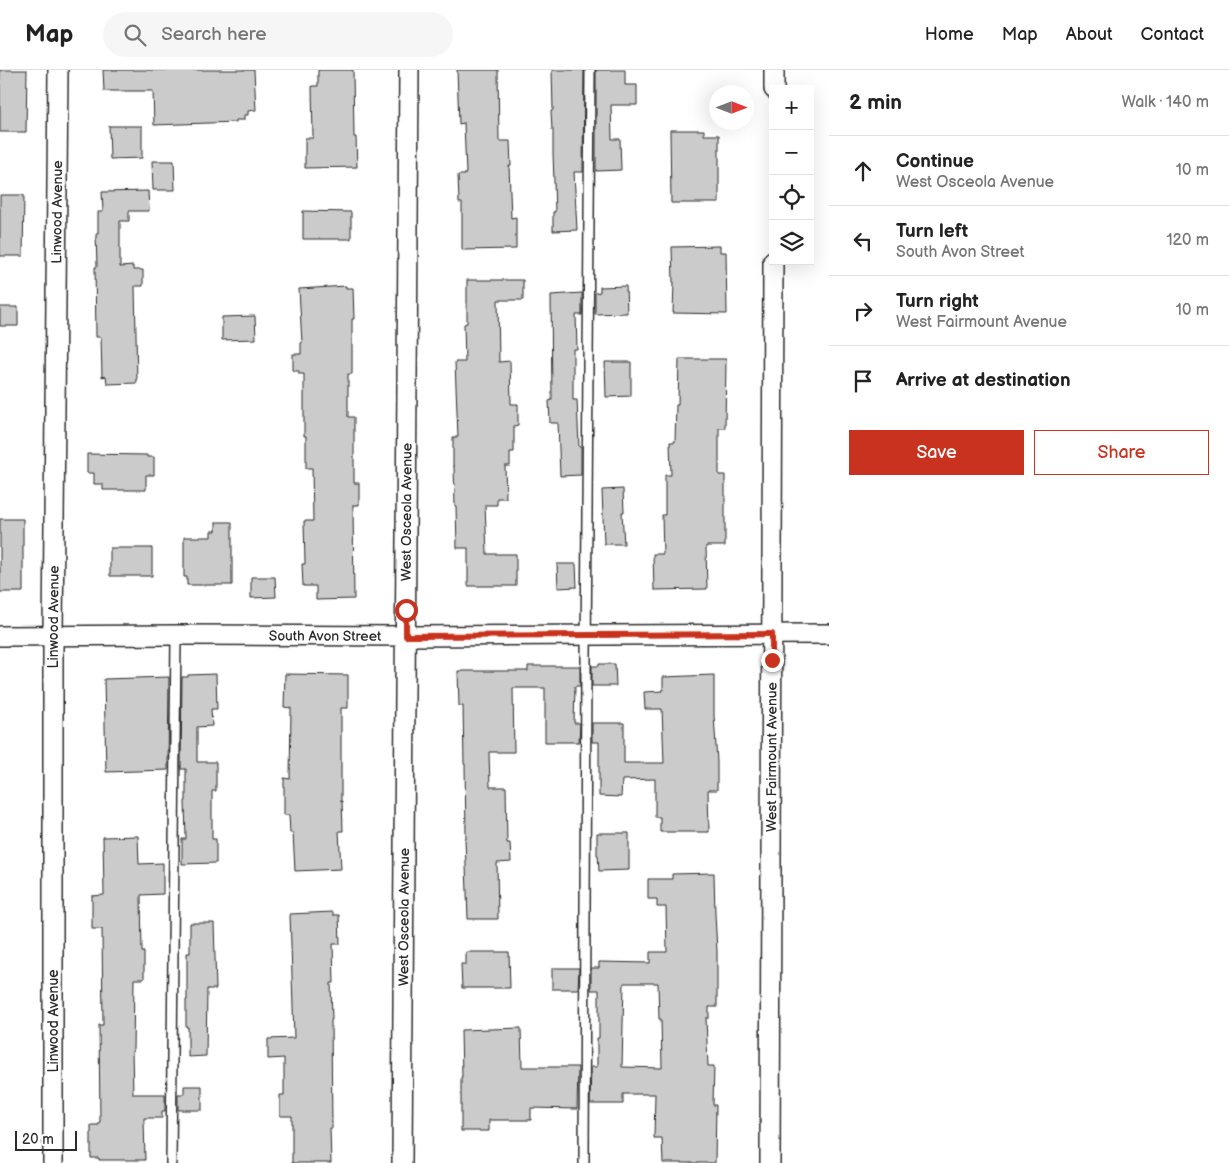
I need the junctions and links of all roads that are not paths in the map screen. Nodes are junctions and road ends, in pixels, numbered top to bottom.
1 (58, 70) edge
2 (409, 70) edge
3 (590, 70) edge
4 (774, 70) edge
5 (774, 85) edge
6 (773, 265) edge
7 (176, 634) junction
8 (586, 634) junction
9 (772, 634) junction
10 (829, 634) edge
11 (0, 636) edge
12 (54, 636) junction
13 (406, 636) junction
14 (53, 1163) edge
15 (171, 1163) edge
16 (402, 1163) edge
17 (584, 1163) edge
18 (770, 1163) edge

1 - 12 street, Linwood Avenue
2 - 13 street, West Osceola Avenue
3 - 8 lane
4 - 5 street
6 - 9 street, West Fairmount Avenue
7 - 12 street, South Avon Street
7 - 13 street, South Avon Street
7 - 15 lane
8 - 9 street, South Avon Street
8 - 13 street, South Avon Street
8 - 17 lane
9 - 10 street, South Avon Street
9 - 18 street, West Fairmount Avenue
11 - 12 street, South Avon Street
12 - 14 street, Linwood Avenue
13 - 16 street, West Osceola Avenue

